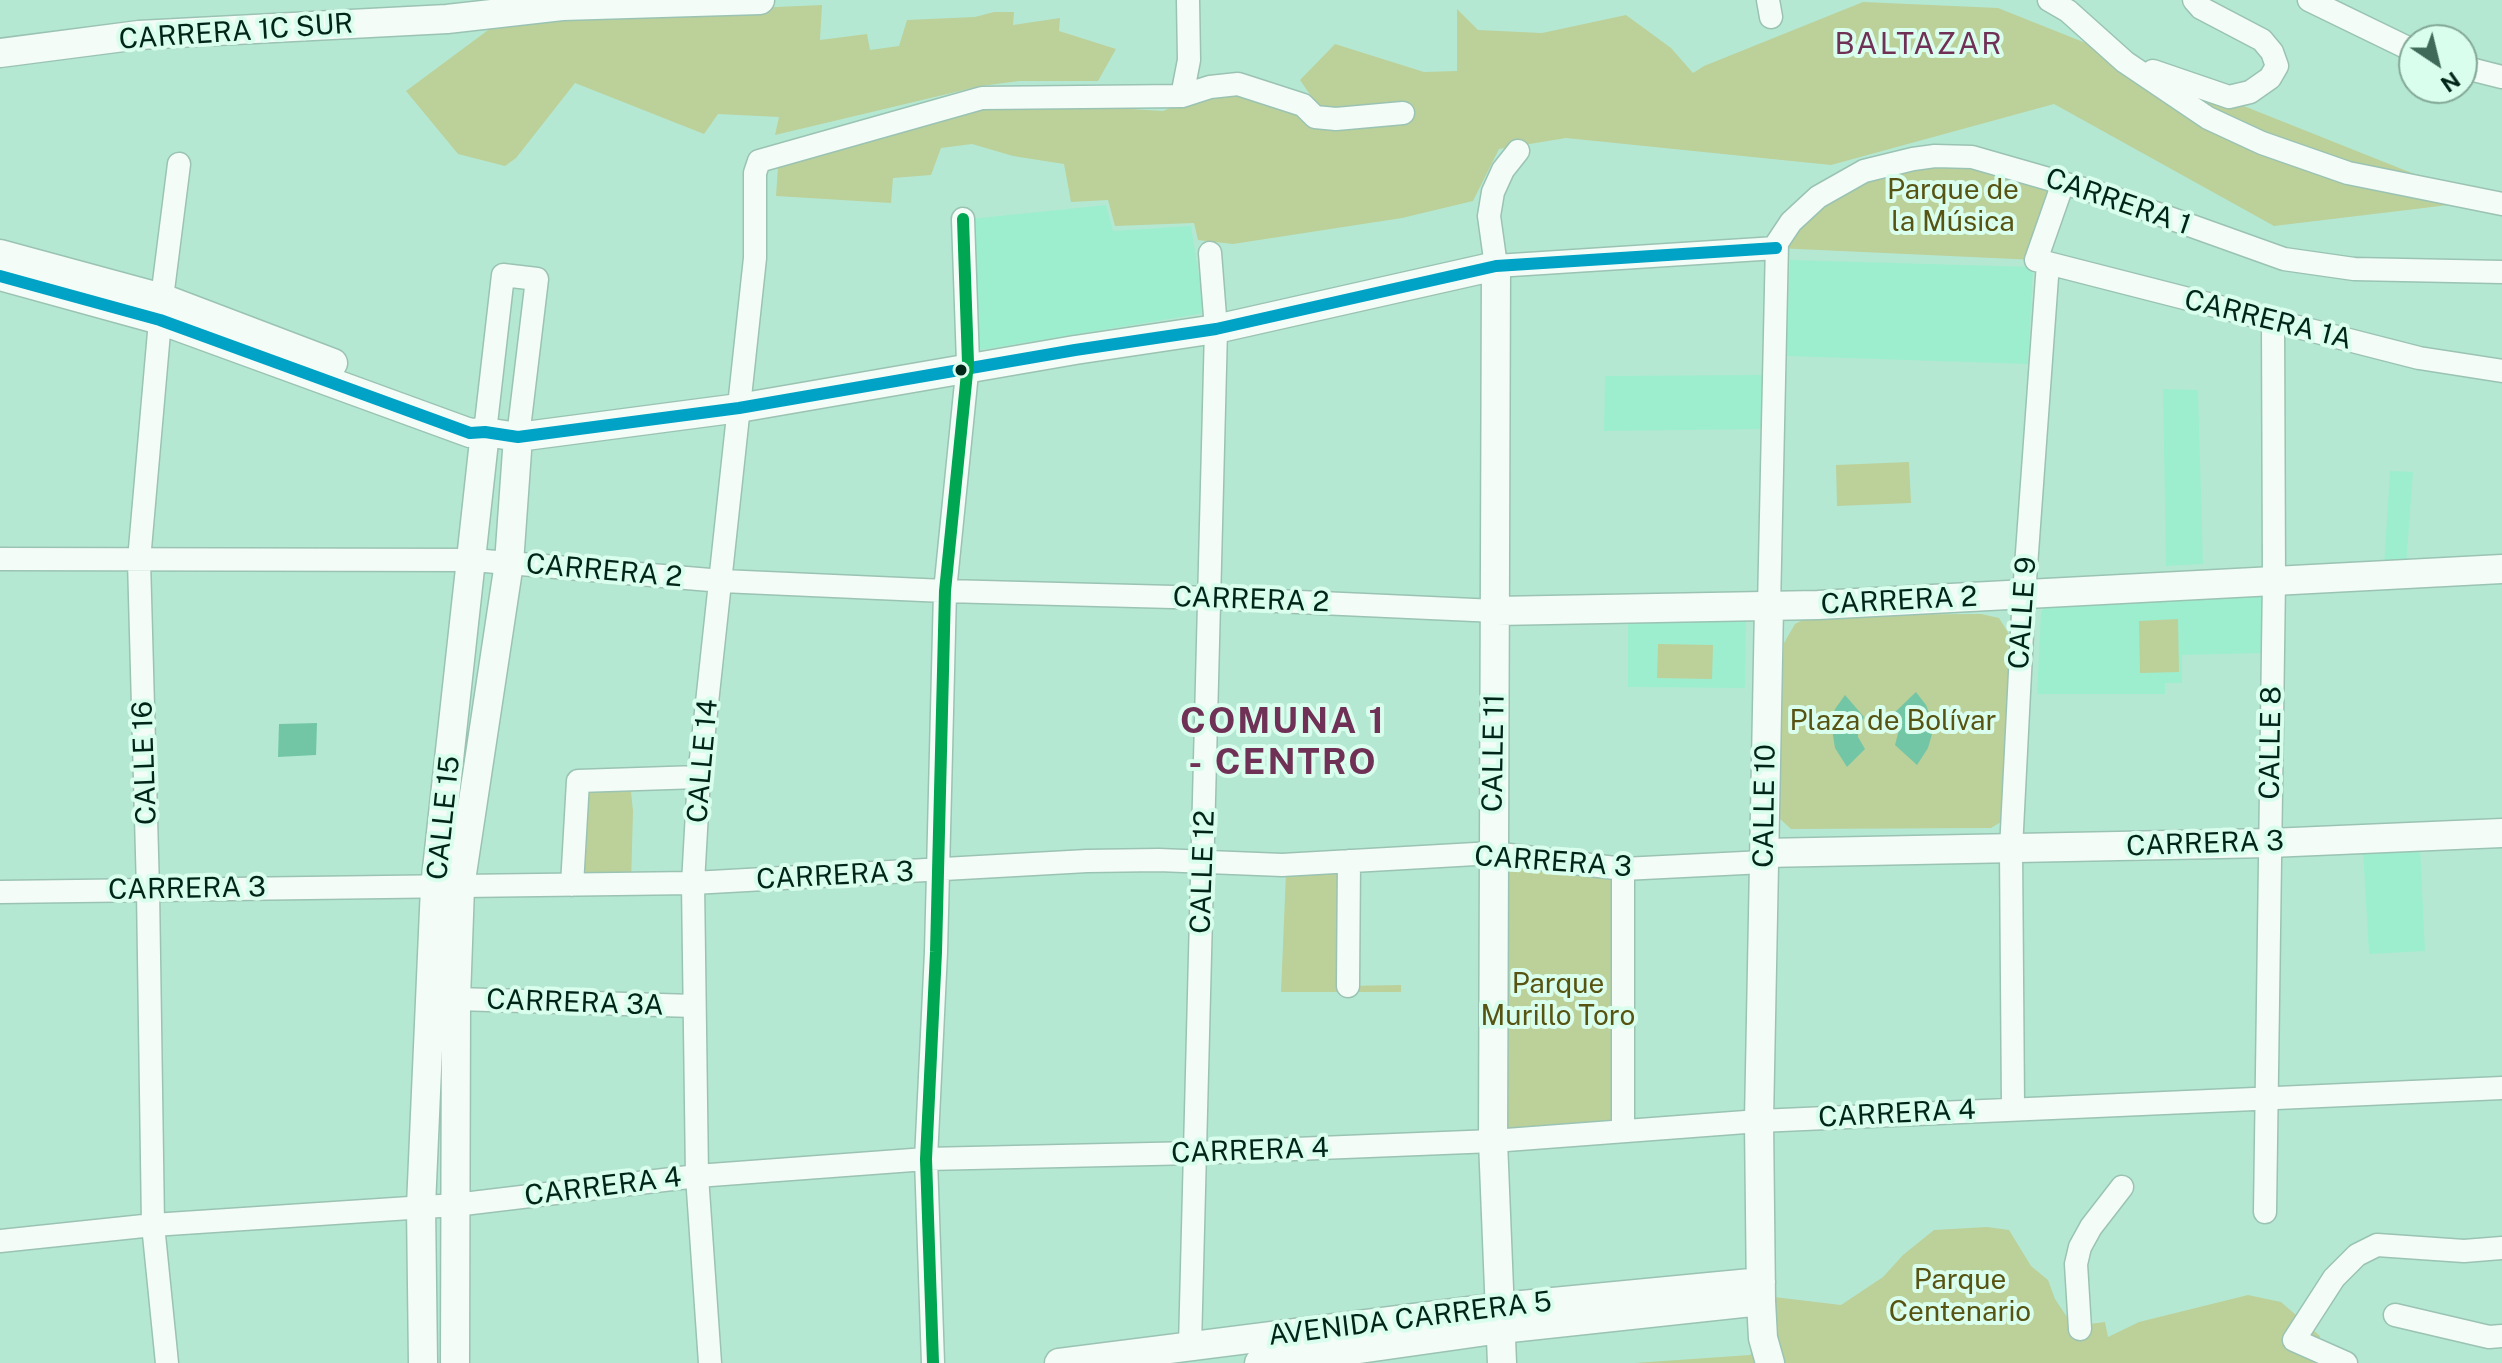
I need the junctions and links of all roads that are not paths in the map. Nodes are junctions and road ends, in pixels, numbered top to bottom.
1 (760, 0) edge
2 (1188, 0) edge
3 (2049, 0) edge
4 (2194, 0) edge
5 (2309, 0) edge
6 (2398, 43) edge
7 (0, 53) edge
8 (2125, 62) junction
9 (2478, 71) edge
10 (2502, 77) edge
11 (1182, 96) junction
12 (1403, 113) dead end
13 (1518, 151) dead end
14 (179, 164) dead end
15 (2063, 183) junction
16 (2502, 204) edge
17 (963, 219) dead end
18 (1776, 248) junction
19 (1210, 253) dead end
20 (0, 254) edge
21 (2042, 262) junction
22 (1496, 266) junction
23 (2502, 272) edge
24 (0, 276) edge
25 (161, 309) junction
26 (2273, 321) junction
27 (1216, 329) junction
28 (967, 368) junction
29 (2502, 371) edge
30 (739, 408) junction
31 (485, 432) junction
32 (518, 437) junction
33 (0, 559) edge
34 (139, 560) junction
35 (473, 560) junction
36 (509, 563) junction
37 (2502, 569) edge
38 (2274, 580) junction
39 (722, 581) junction
40 (945, 591) junction
41 (2024, 594) junction
42 (1211, 598) junction
43 (1769, 607) junction
44 (1496, 611) junction
45 (699, 777) junction
46 (2502, 833) edge
47 (2270, 843) junction
48 (2011, 849) junction
49 (1493, 853) junction
50 (1764, 858) junction
51 (1204, 861) junction
52 (1349, 861) junction
53 (1623, 869) junction
54 (938, 870) junction
55 (693, 883) junction
56 (572, 885) junction
57 (448, 887) junction
58 (148, 890) junction
59 (0, 892) edge
60 (1348, 986) dead end
61 (456, 999) junction
62 (694, 1006) junction
63 (2502, 1088) edge
64 (2268, 1099) junction
65 (2013, 1108) junction
66 (1759, 1121) junction
67 (1623, 1131) junction
68 (1493, 1141) junction
69 (1196, 1153) junction
70 (926, 1159) junction
71 (697, 1176) junction
72 (2122, 1187) dead end
73 (455, 1205) junction
74 (421, 1206) junction
75 (2265, 1212) dead end
76 (153, 1225) junction
77 (0, 1241) edge
78 (2502, 1248) edge
79 (1761, 1291) junction
80 (2395, 1315) dead end
81 (1501, 1318) junction
82 (2080, 1329) dead end
83 (2502, 1336) edge
84 (1190, 1346) junction
85 (1768, 1358) edge
86 (167, 1363) edge
87 (423, 1363) edge
88 (455, 1363) edge
89 (710, 1363) edge
90 (933, 1363) edge
91 (1059, 1363) edge
92 (1259, 1363) edge
93 (1502, 1363) edge
94 (2346, 1363) edge

1 - 7 main road, CARRERA 1C SUR
2 - 11 street
3 - 8 street
4 - 8 street
5 - 6 street
8 - 16 street
9 - 10 street
11 - 12 street
11 - 30 street, CALLE 14
13 - 22 street, CALLE 11
14 - 25 street, CALLE 16
15 - 18 street, CARRERA 1
15 - 21 street, CALLE 9
15 - 23 street, CARRERA 1
17 - 28 street
18 - 22 street
18 - 43 street, CALLE 10
19 - 27 street, CALLE 12
20 - 25 main road
21 - 26 street, CARRERA 1A
21 - 41 street, CALLE 9
22 - 27 main road
22 - 44 main road, CALLE 11
24 - 25 main road
25 - 31 main road
25 - 34 street, CALLE 16
26 - 29 street, CARRERA 1A
26 - 38 street, CALLE 8
27 - 28 main road
27 - 42 street, CALLE 12
28 - 30 main road
28 - 40 street
30 - 32 main road
30 - 39 street, CALLE 14
31 - 32 main road
31 - 32 street, CALLE 15
31 - 35 main road, CALLE 15
32 - 36 main road, CALLE 15
33 - 34 street, CARRERA 2
34 - 35 street, CARRERA 2
34 - 58 street, CALLE 16
35 - 36 street, CARRERA 2
35 - 57 main road, CALLE 15
36 - 39 street, CARRERA 2
36 - 57 main road, CALLE 15
37 - 38 main road, CARRERA 2
38 - 41 main road, CARRERA 2
38 - 47 street, CALLE 8
39 - 40 street, CARRERA 2
39 - 45 street, CALLE 14
40 - 42 street, CARRERA 2
40 - 54 street
41 - 43 main road, CARRERA 2
41 - 48 street, CALLE 9
42 - 44 street, CARRERA 2
42 - 51 street, CALLE 12
43 - 44 main road, CARRERA 2
43 - 50 main road, CALLE 10
44 - 49 main road, CALLE 11
45 - 55 street, CALLE 14
45 - 56 street
46 - 47 main road, CARRERA 3
47 - 48 main road, CARRERA 3
47 - 64 street, CALLE 8
48 - 50 main road, CARRERA 3
48 - 65 street, CALLE 9
49 - 52 street, CARRERA 3
49 - 53 street, CARRERA 3
49 - 68 main road, CALLE 11
50 - 53 street, CARRERA 3
50 - 66 main road, CALLE 10
51 - 52 street, CARRERA 3
51 - 54 street, CARRERA 3
51 - 69 street, CALLE 12
52 - 60 street
53 - 67 street
54 - 55 street, CARRERA 3
54 - 70 street
55 - 56 street, CARRERA 3
55 - 62 street, CALLE 14
56 - 57 street, CARRERA 3
57 - 58 street, CARRERA 3
57 - 61 main road, CALLE 15
57 - 74 main road, CALLE 15
58 - 59 street, CARRERA 3
58 - 76 street, CALLE 16
61 - 62 street, CARRERA 3A
61 - 73 main road, CALLE 15
62 - 71 street, CALLE 14
63 - 64 street, CARRERA 4
64 - 65 street, CARRERA 4
64 - 75 street, CALLE 8
65 - 66 street, CARRERA 4
66 - 67 street, CARRERA 4
66 - 79 main road, CALLE 10
67 - 68 street, CARRERA 4
68 - 69 street, CARRERA 4
68 - 81 main road, CALLE 11
69 - 70 street, CARRERA 4
69 - 84 street, CALLE 12
70 - 71 street, CARRERA 4
70 - 90 street
71 - 73 street, CARRERA 4
71 - 89 street, CALLE 14
72 - 82 street
73 - 74 street, CARRERA 4
73 - 88 main road, CALLE 15
74 - 76 street, CARRERA 4
74 - 87 main road, CALLE 15
76 - 77 street, CARRERA 4
76 - 86 street, CALLE 16
78 - 94 street
79 - 81 main road, AVENIDA CARRERA 5
79 - 85 main road, CALLE 10
80 - 83 street
81 - 84 main road, AVENIDA CARRERA 5
81 - 92 main road, AVENIDA CARRERA 5
81 - 93 main road, CALLE 11
84 - 91 main road, AVENIDA CARRERA 5

